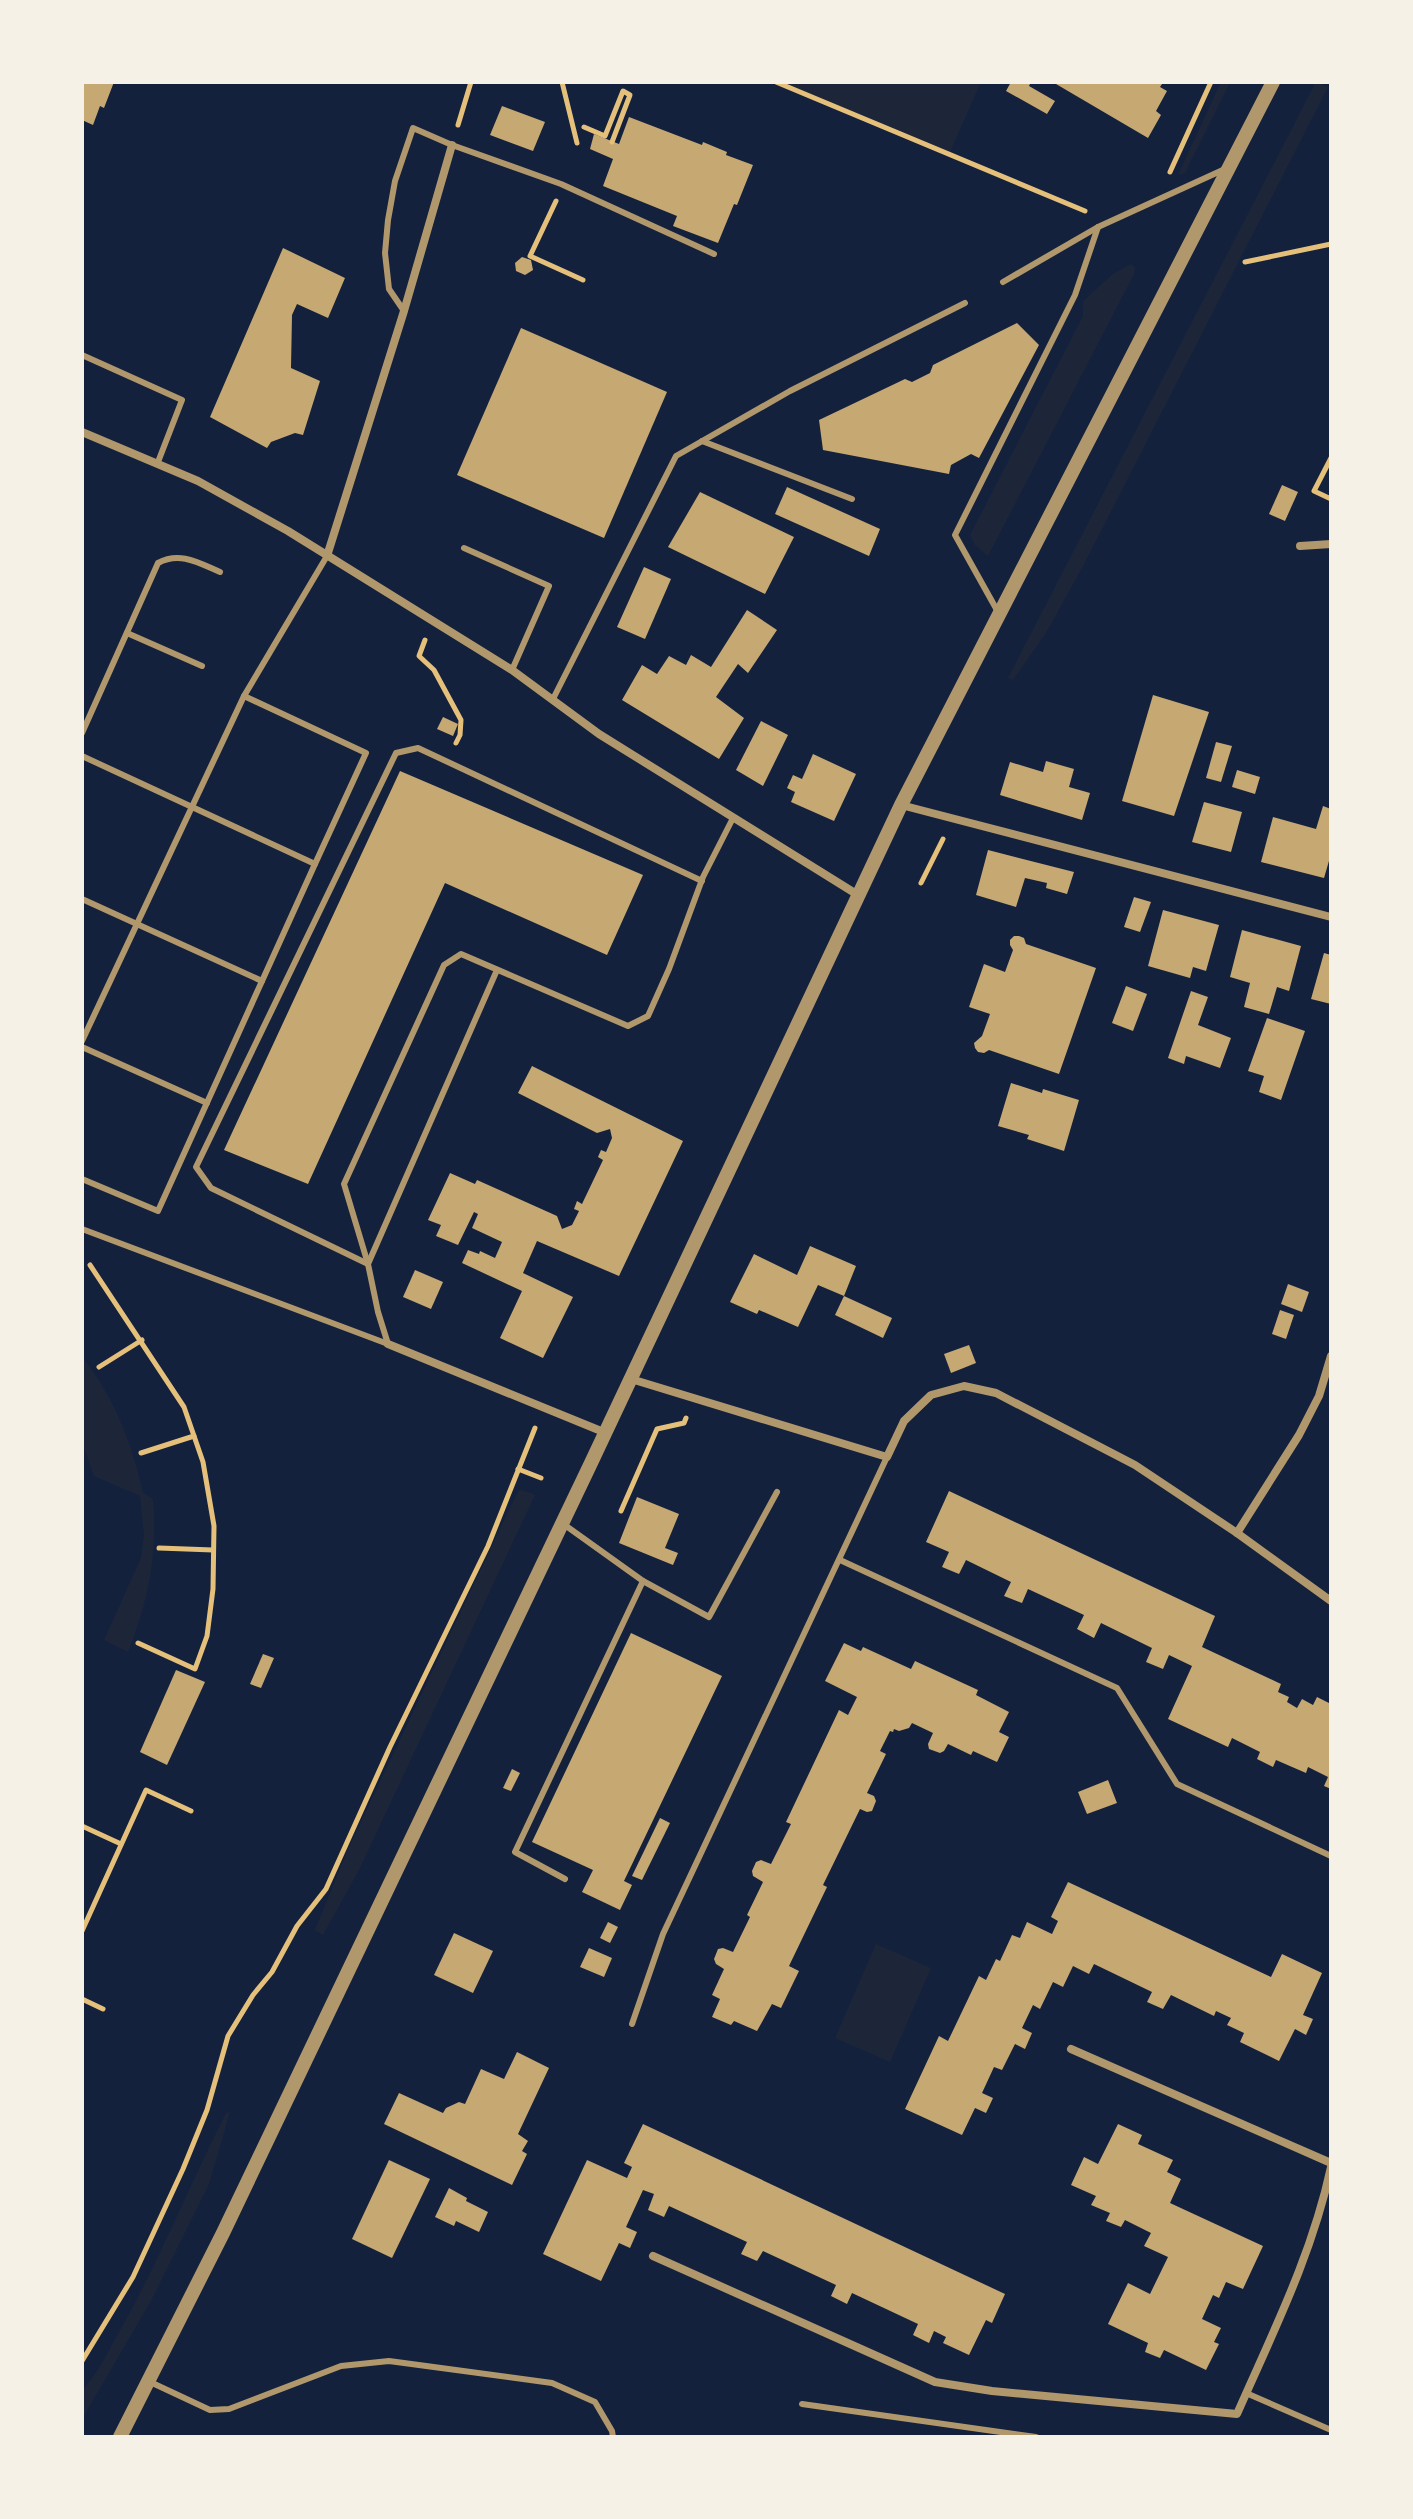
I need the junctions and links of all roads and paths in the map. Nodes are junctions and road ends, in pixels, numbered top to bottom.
1 (471, 82) edge
2 (562, 82) edge
3 (776, 82) edge
4 (1211, 82) edge
5 (1273, 82) edge
6 (584, 127) dead end
7 (612, 142) dead end
8 (577, 143) dead end
9 (452, 145) junction
10 (1232, 166) junction
11 (563, 185) junction
12 (1156, 199) junction
13 (1063, 201) dead end
14 (1098, 227) junction
15 (1331, 244) edge
16 (714, 254) dead end
17 (1245, 262) dead end
18 (583, 280) dead end
19 (1003, 282) dead end
20 (965, 303) dead end
21 (404, 311) junction
22 (82, 355) edge
23 (82, 432) edge
24 (702, 441) junction
25 (1331, 458) edge
26 (158, 462) junction
27 (852, 499) dead end
28 (1331, 499) edge
29 (1331, 544) edge
30 (1300, 546) dead end
31 (464, 548) dead end
32 (327, 556) junction
33 (220, 572) dead end
34 (1000, 615) junction
35 (127, 633) junction
36 (427, 636) dead end
37 (202, 666) dead end
38 (512, 670) junction
39 (244, 696) junction
40 (553, 699) junction
41 (82, 733) edge
42 (82, 756) edge
43 (448, 761) junction
44 (901, 805) junction
45 (192, 807) junction
46 (733, 818) junction
47 (943, 839) dead end
48 (315, 864) junction
49 (702, 881) junction
50 (921, 883) dead end
51 (858, 895) junction
52 (82, 899) edge
53 (1331, 917) edge
54 (137, 924) junction
55 (497, 970) junction
56 (262, 981) junction
57 (82, 1044) edge
58 (207, 1103) junction
59 (82, 1179) edge
60 (82, 1229) edge
61 (368, 1264) junction
62 (90, 1265) dead end
63 (142, 1340) junction
64 (388, 1344) junction
65 (1331, 1356) edge
66 (99, 1367) dead end
67 (631, 1379) junction
68 (689, 1413) dead end
69 (535, 1428) dead end
70 (606, 1433) junction
71 (194, 1436) junction
72 (141, 1453) dead end
73 (887, 1457) junction
74 (518, 1469) junction
75 (541, 1478) dead end
76 (777, 1492) dead end
77 (621, 1511) dead end
78 (562, 1523) junction
79 (1237, 1533) junction
80 (159, 1548) dead end
81 (213, 1550) junction
82 (840, 1560) junction
83 (643, 1581) junction
84 (1331, 1601) edge
85 (138, 1643) dead end
86 (191, 1811) dead end
87 (82, 1826) edge
88 (121, 1844) junction
89 (1331, 1856) edge
90 (565, 1879) dead end
91 (82, 1931) edge
92 (82, 1999) edge
93 (103, 2009) dead end
94 (632, 2024) dead end
95 (1071, 2049) dead end
96 (1331, 2165) edge
97 (653, 2256) dead end
98 (82, 2361) edge
99 (148, 2381) junction
100 (1246, 2393) junction
101 (802, 2404) dead end
102 (1331, 2430) edge
103 (120, 2437) edge
104 (613, 2437) edge
105 (1036, 2437) edge

1 - 9 path
2 - 8 path
3 - 13 path
4 - 12 path
5 - 10 street
6 - 7 path
9 - 11 lane
9 - 21 street
9 - 21 lane
10 - 12 lane
10 - 34 street
11 - 16 lane
11 - 18 path
12 - 14 lane
14 - 19 lane
14 - 34 lane
15 - 17 path
20 - 24 lane
21 - 32 street
22 - 26 lane
23 - 26 street
24 - 27 lane
24 - 40 lane
25 - 28 path
26 - 32 street
29 - 30 street
31 - 38 lane
32 - 38 street
32 - 39 lane
33 - 35 lane
34 - 44 street
35 - 37 lane
35 - 41 lane
36 - 43 path
38 - 40 street
39 - 45 lane
39 - 48 lane
40 - 46 street
42 - 45 lane
43 - 49 lane
43 - 61 lane
44 - 51 street
44 - 53 street
45 - 48 lane
45 - 54 lane
46 - 49 lane
46 - 51 street
47 - 50 path
48 - 56 lane
49 - 55 lane
51 - 67 street
52 - 54 lane
54 - 56 lane
54 - 57 lane
55 - 61 lane
55 - 61 lane
56 - 58 lane
57 - 58 lane
58 - 59 lane
60 - 64 lane
61 - 64 lane
62 - 63 path
63 - 66 path
63 - 71 path
64 - 70 street
65 - 79 street
67 - 70 street
67 - 73 street
68 - 77 path
69 - 74 path
70 - 78 street
71 - 72 path
71 - 81 path
73 - 79 street
73 - 82 lane
74 - 75 path
74 - 98 path
76 - 83 lane
78 - 83 lane
78 - 99 street
79 - 84 street
80 - 81 path
81 - 85 path
82 - 89 lane
82 - 94 lane
83 - 90 lane
86 - 88 path
87 - 88 path
88 - 91 path
92 - 93 path
95 - 96 street
96 - 100 street
97 - 100 street
99 - 103 street
99 - 104 lane
100 - 102 lane
101 - 105 lane

